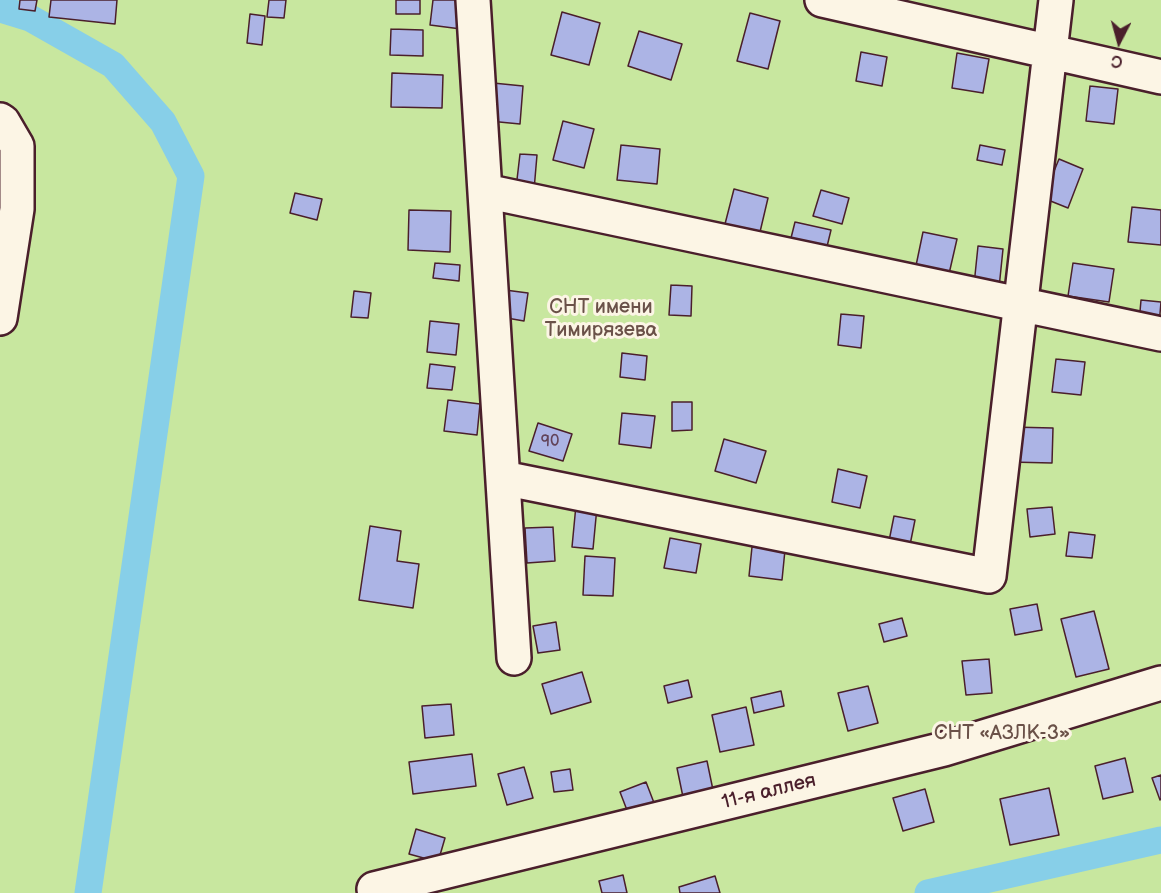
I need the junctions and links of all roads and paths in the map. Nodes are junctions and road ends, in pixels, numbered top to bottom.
1 (473, 0) edge
2 (822, 0) edge
3 (1056, 0) edge
4 (1050, 51) junction
5 (1161, 76) edge
6 (0, 120) edge
7 (485, 192) junction
8 (1021, 305) junction
9 (0, 318) edge
10 (1161, 334) edge
11 (503, 478) junction
12 (514, 658) dead end
13 (1161, 683) edge
14 (374, 889) dead end

1 - 7 street
2 - 4 street
3 - 4 street
4 - 5 street
4 - 8 street
6 - 9 street
7 - 8 street
7 - 11 street
8 - 10 street
8 - 11 street
11 - 12 street
13 - 14 street, 11-я аллея

